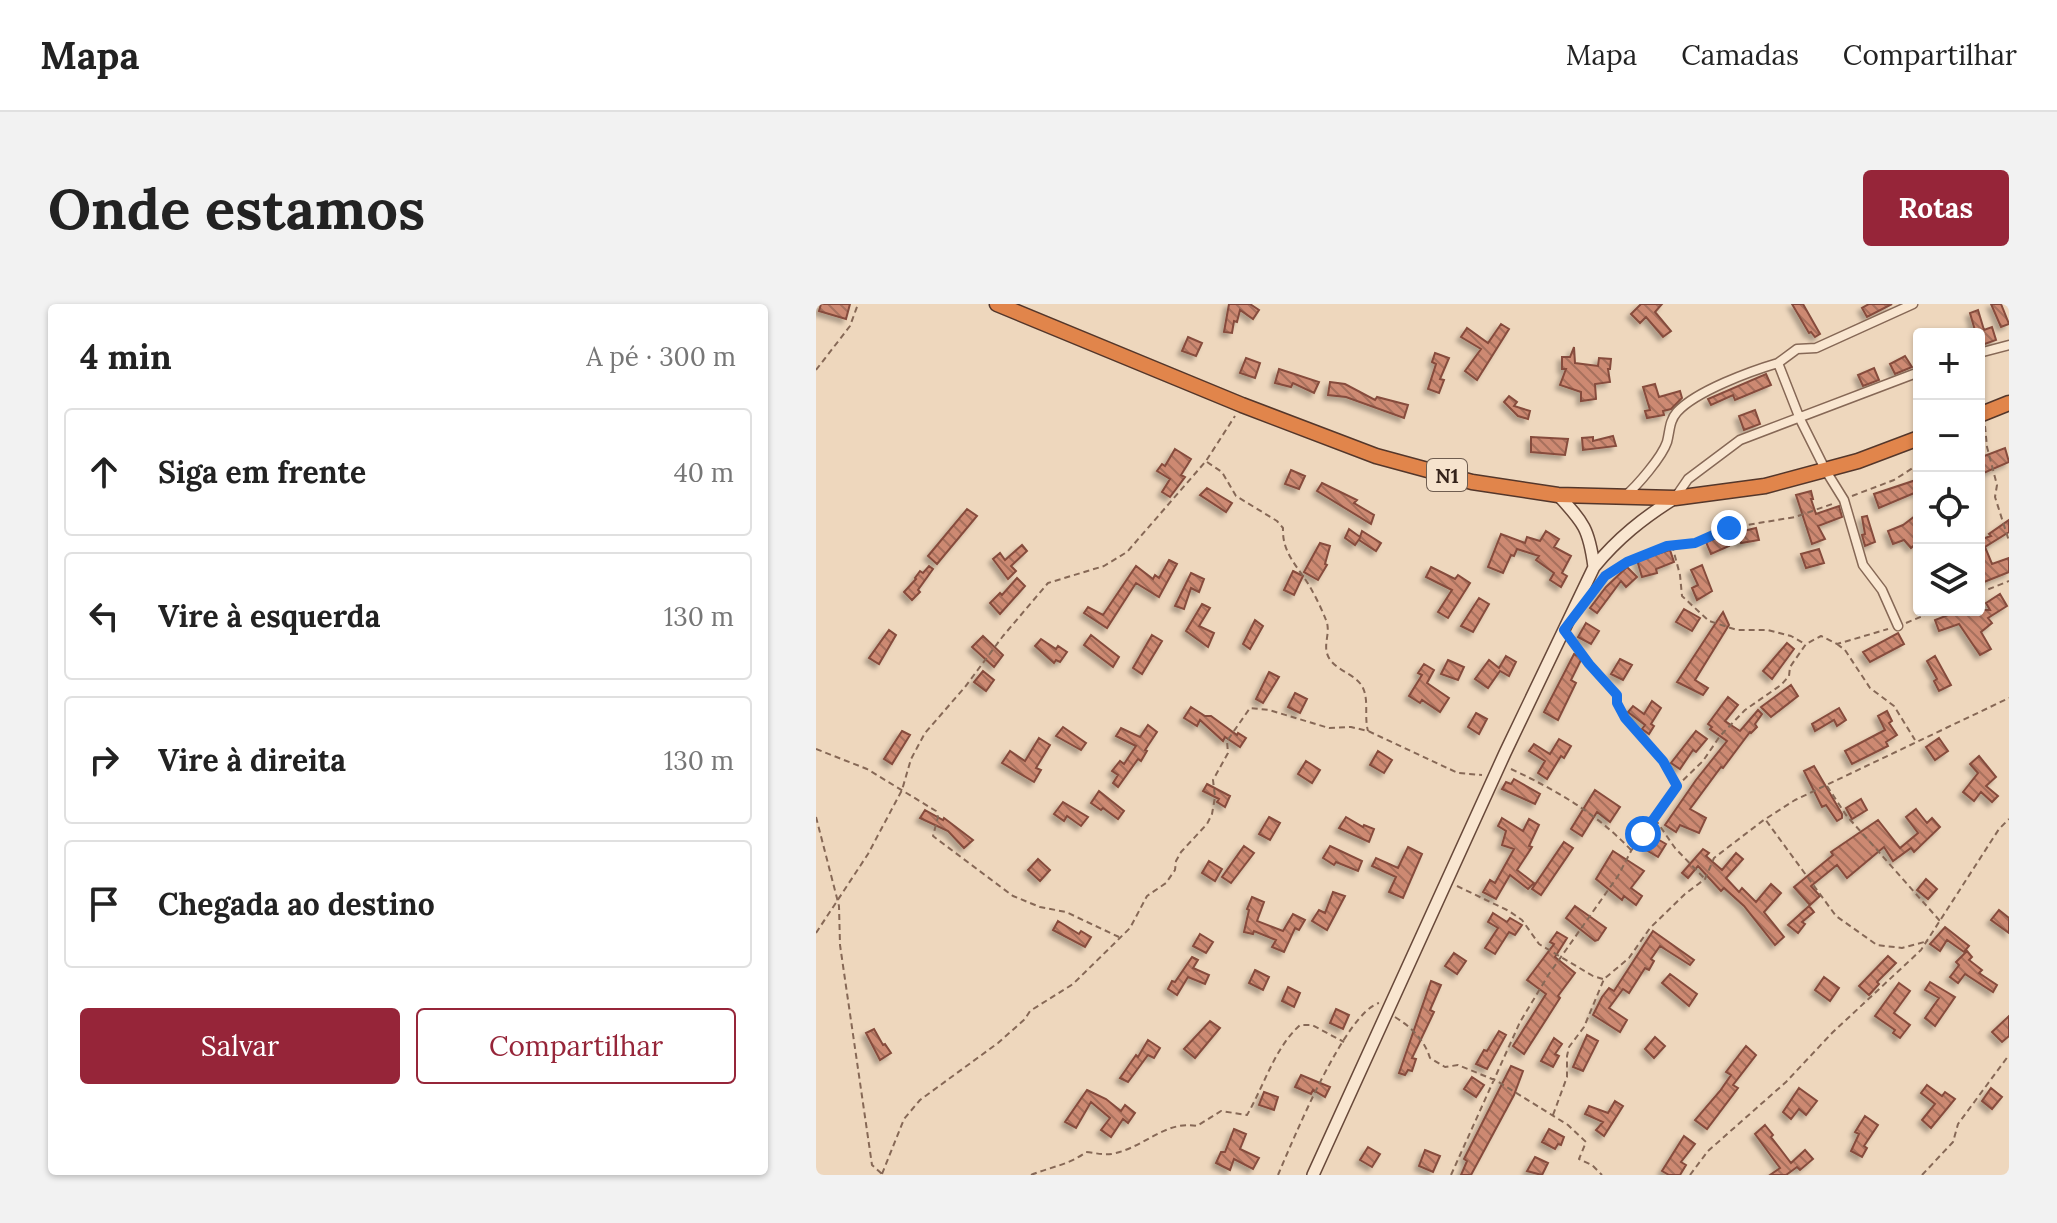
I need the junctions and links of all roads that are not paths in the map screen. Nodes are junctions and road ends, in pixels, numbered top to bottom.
1 (997, 304) edge
2 (1913, 304) edge
3 (2009, 345) edge
4 (1985, 351) edge
5 (1778, 363) junction
6 (1913, 374) edge
7 (2009, 403) edge
8 (1985, 413) edge
9 (1800, 419) junction
10 (1913, 440) edge
11 (1826, 471) junction
12 (1558, 495) junction
13 (1622, 498) junction
14 (1675, 498) junction
15 (1594, 567) junction
16 (1898, 626) road end
17 (1313, 1175) edge

1 - 12 highway, N1
2 - 5 street
3 - 4 street
5 - 9 street
5 - 13 street
6 - 9 street
7 - 8 highway
9 - 11 street
9 - 14 street
10 - 11 highway, N1
11 - 14 highway, N1
11 - 16 street
12 - 13 highway, N1
12 - 15 main road
13 - 14 highway, N1
14 - 15 main road
15 - 17 main road

